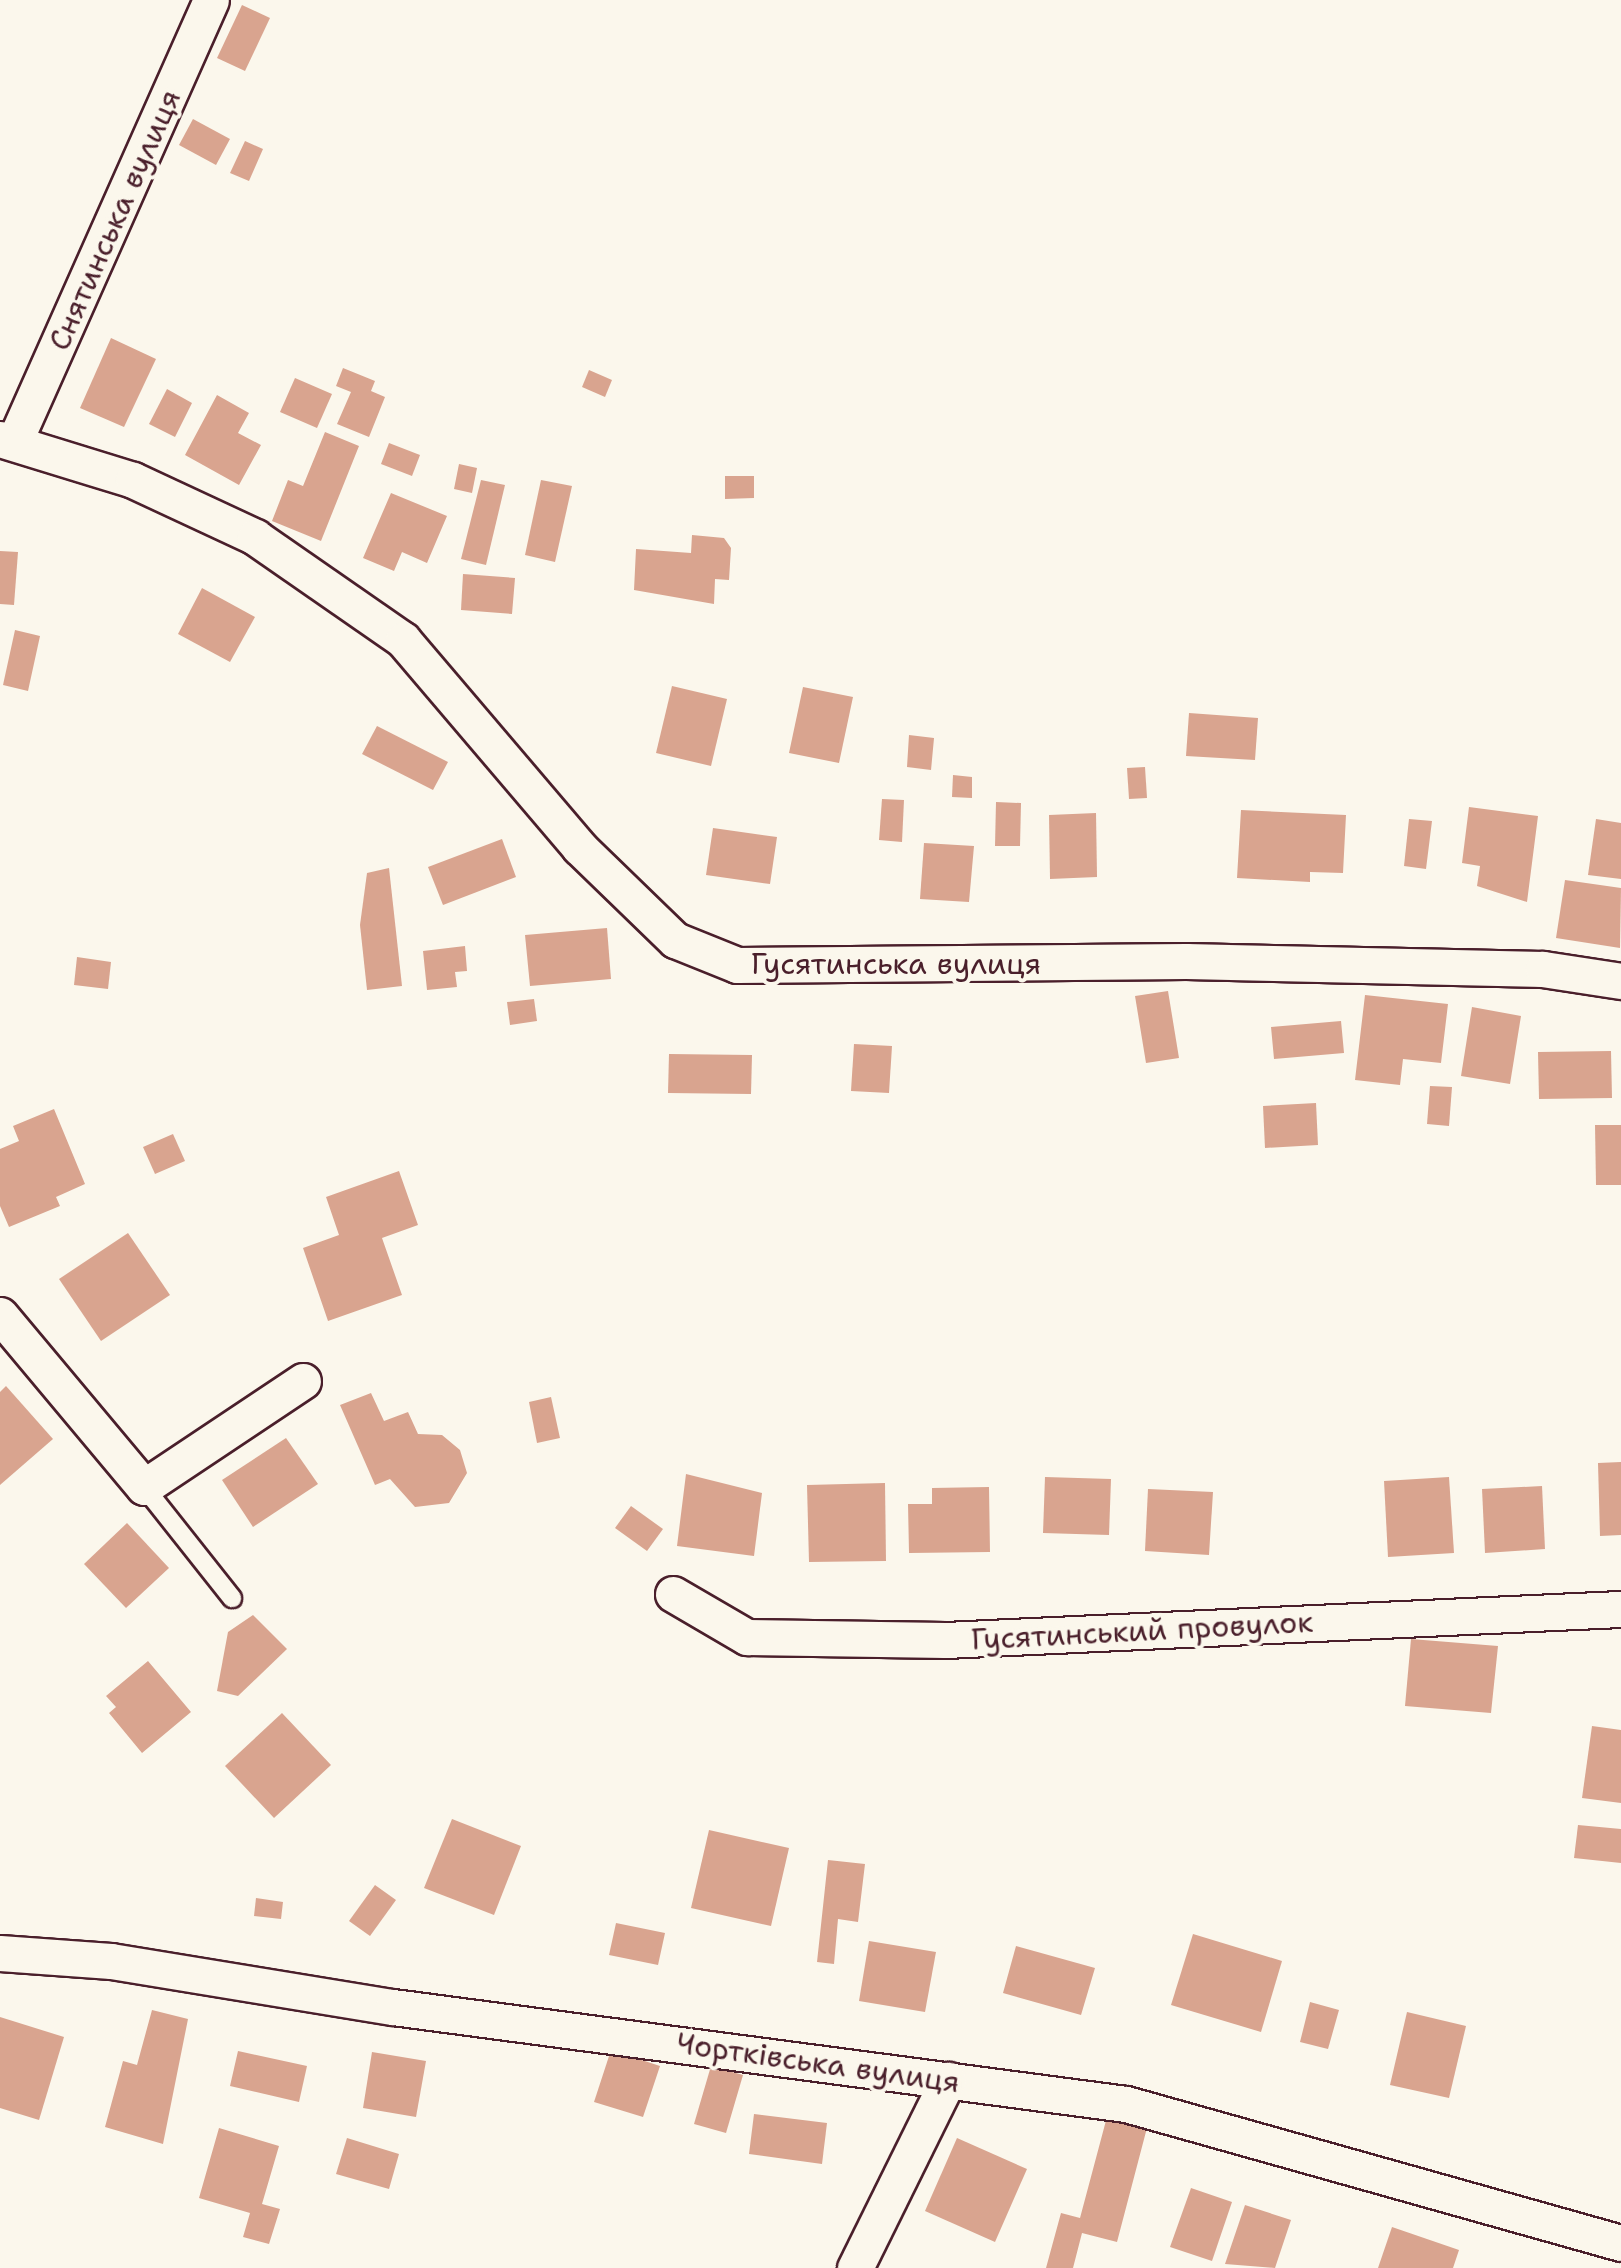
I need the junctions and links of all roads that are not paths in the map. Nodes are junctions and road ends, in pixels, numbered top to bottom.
1 (211, 0) edge
2 (8, 439) edge
3 (1621, 981) edge
4 (0, 1315) edge
5 (303, 1381) dead end
6 (144, 1487) junction
7 (673, 1594) dead end
8 (232, 1598) dead end
9 (1621, 1608) edge
10 (0, 1953) edge
11 (948, 2080) junction
12 (1621, 2242) edge
13 (855, 2268) edge

1 - 2 street, Снятинська вулиця
2 - 3 street, Гусятинська вулиця
4 - 6 street
5 - 6 street
6 - 8 lane
7 - 9 street, Гусятинський провулок
10 - 11 street, Чортківська вулиця
11 - 12 street, Чортківська вулиця
11 - 13 street

